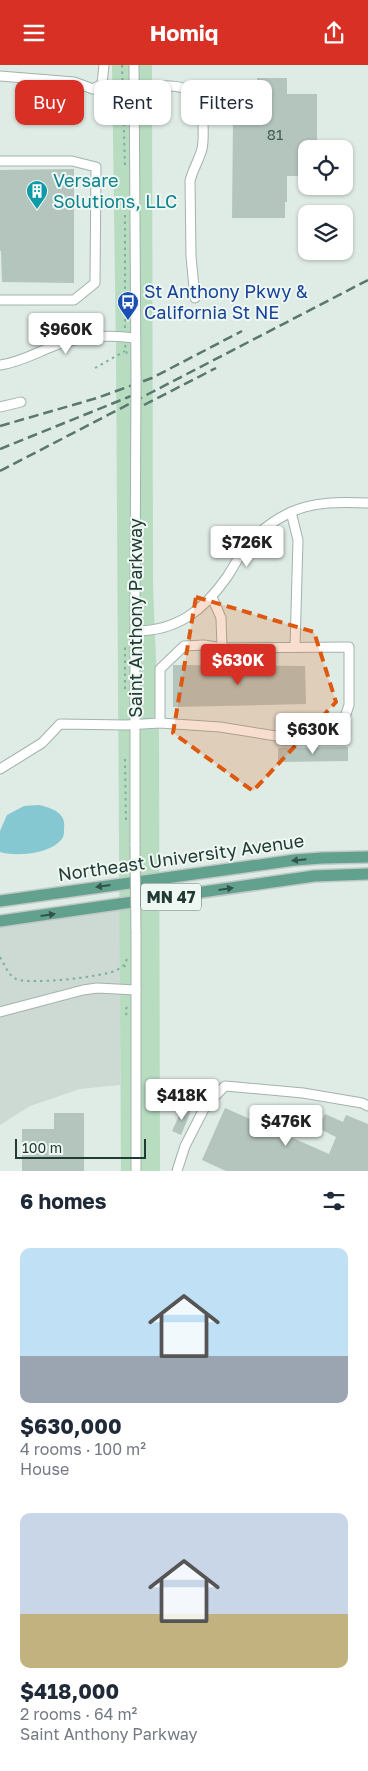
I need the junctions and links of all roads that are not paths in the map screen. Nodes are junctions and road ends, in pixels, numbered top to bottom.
1 (104, 65) edge
2 (134, 65) edge
3 (0, 76) edge
4 (134, 80) edge
5 (171, 87) edge
6 (134, 125) edge
7 (0, 161) edge
8 (196, 299) dead end
9 (0, 300) edge
10 (135, 338) junction
11 (0, 365) edge
12 (21, 402) dead end
13 (0, 407) edge
14 (368, 503) edge
15 (291, 512) junction
16 (212, 597) junction
17 (136, 631) junction
18 (295, 647) junction
19 (222, 648) junction
20 (160, 723) junction
21 (136, 724) junction
22 (0, 769) edge
23 (368, 857) edge
24 (368, 874) edge
25 (0, 901) edge
26 (0, 921) edge
27 (136, 990) junction
28 (0, 1011) edge
29 (368, 1106) edge
30 (136, 1171) edge
31 (177, 1171) edge

1 - 3 street
2 - 4 street, Saint Anthony Parkway
5 - 8 street
6 - 10 street, Saint Anthony Parkway
7 - 9 street
10 - 11 street
10 - 17 street, Saint Anthony Parkway, bridge
12 - 13 street
14 - 15 street
15 - 16 street
15 - 18 street
16 - 17 street
16 - 19 street
17 - 21 street, Saint Anthony Parkway
18 - 19 street
18 - 20 street
19 - 20 street
20 - 21 street
21 - 22 street
21 - 27 street, Saint Anthony Parkway, bridge
23 -> 25 main road, Northeast University Avenue / MN 47
26 -> 24 main road, Northeast University Avenue / MN 47
27 - 28 street
27 - 30 street, Saint Anthony Parkway
29 - 31 street

